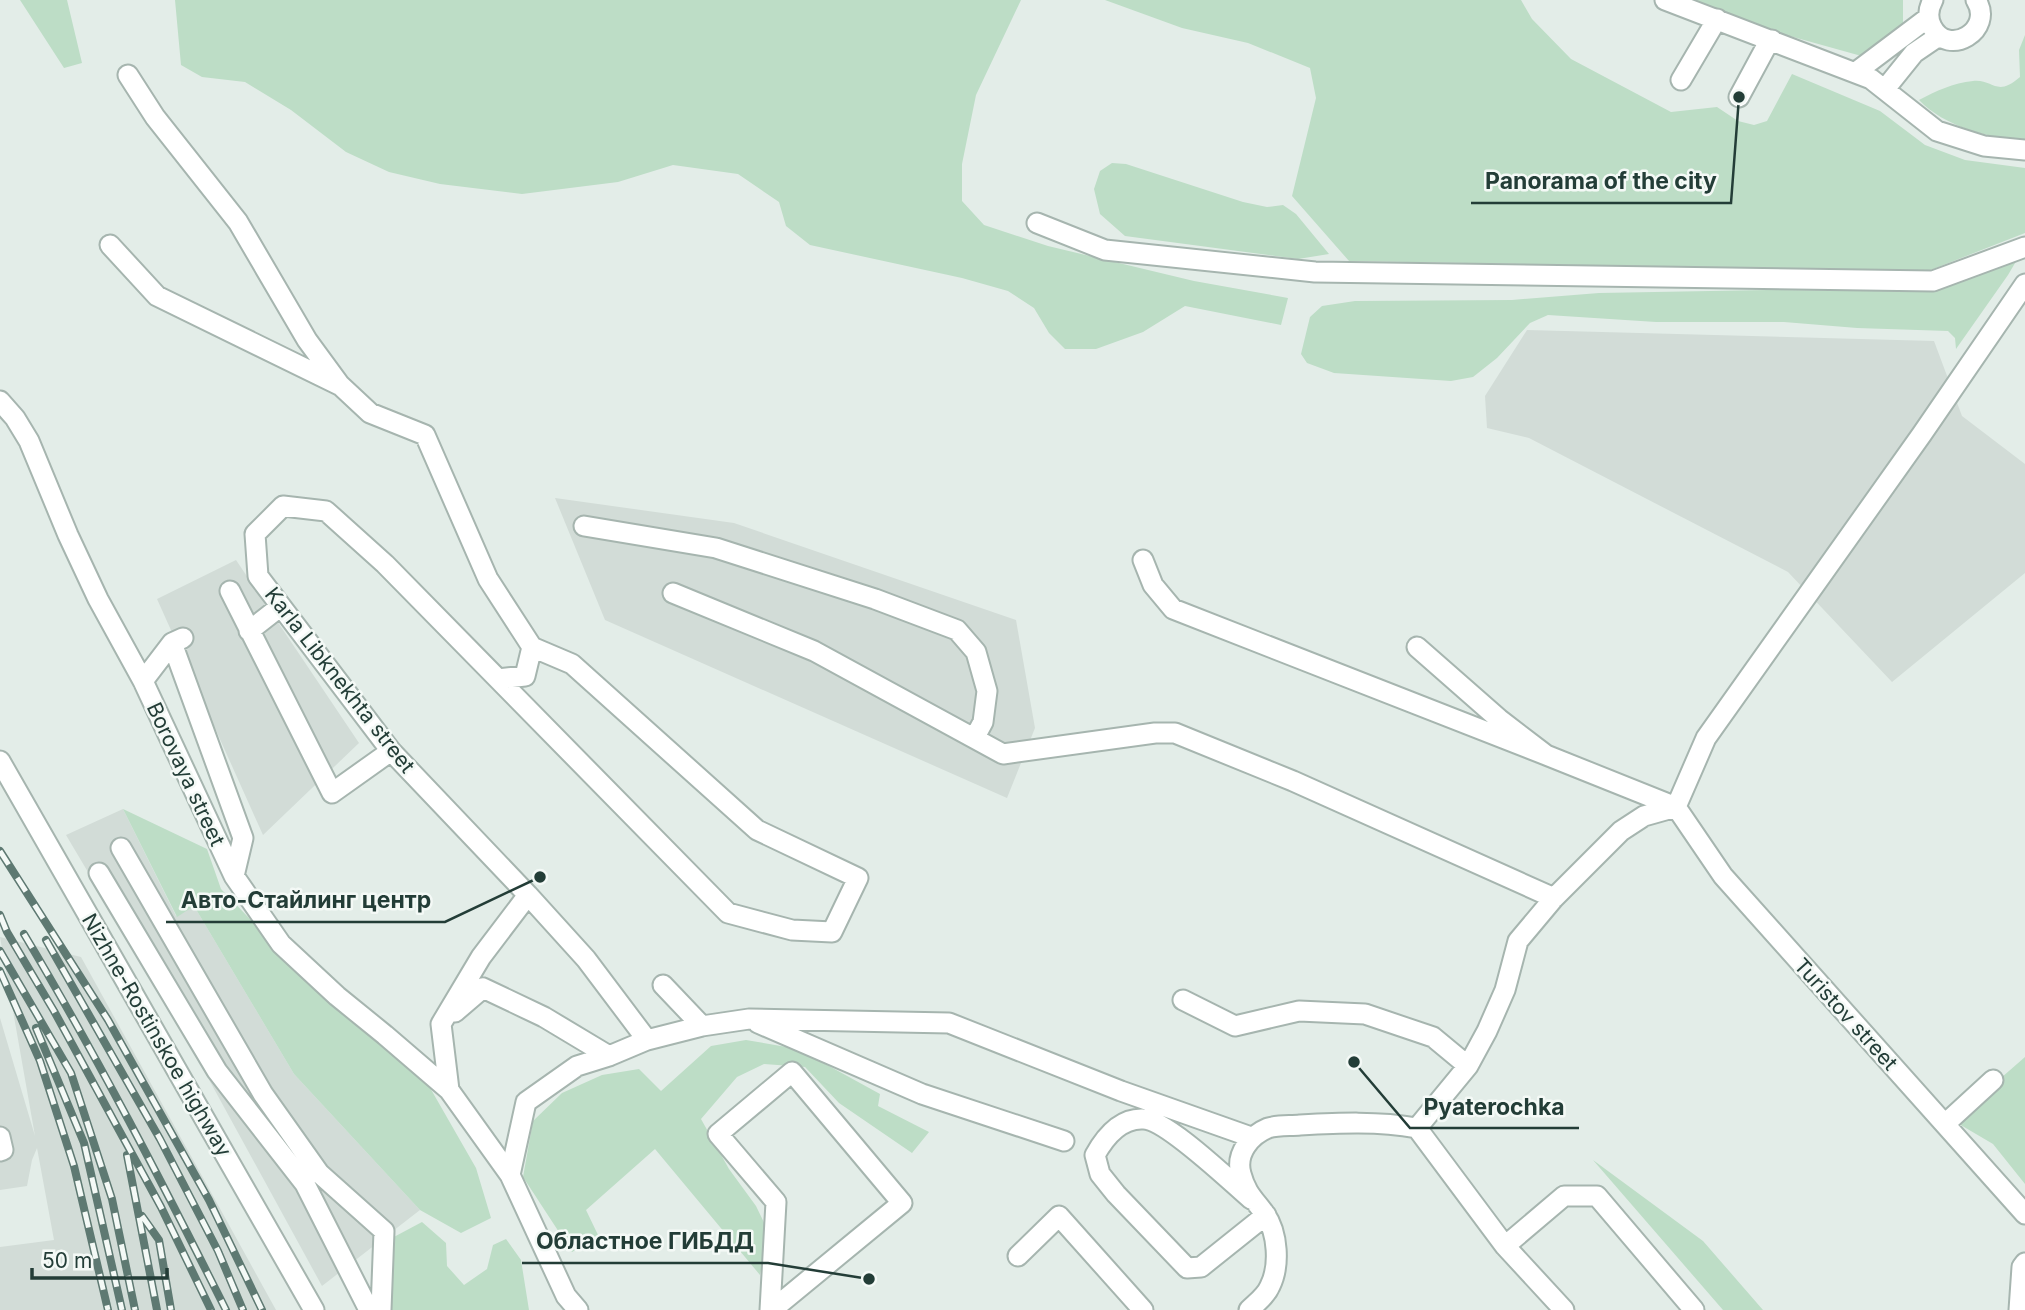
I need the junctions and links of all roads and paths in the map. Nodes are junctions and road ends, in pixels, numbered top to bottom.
1 (1665, 0) edge
2 (1976, 0) edge
3 (1931, 8) edge
4 (1717, 19) junction
5 (1939, 36) junction
6 (1772, 40) junction
7 (1856, 72) junction
8 (128, 75) dead end
9 (1681, 80) dead end
10 (1885, 89) junction
11 (1739, 97) dead end
12 (2025, 150) edge
13 (1037, 223) dead end
14 (110, 245) dead end
15 (2025, 247) edge
16 (2025, 284) edge
17 (340, 385) junction
18 (0, 401) edge
19 (584, 526) dead end
20 (1143, 560) dead end
21 (230, 591) dead end
22 (673, 593) dead end
23 (281, 606) junction
24 (249, 631) junction
25 (532, 647) junction
26 (1417, 647) dead end
27 (498, 679) junction
28 (143, 681) junction
29 (975, 737) junction
30 (391, 751) junction
31 (1546, 755) junction
32 (0, 761) edge
33 (1676, 807) junction
34 (121, 848) dead end
35 (99, 873) dead end
36 (234, 876) junction
37 (528, 895) junction
38 (1554, 898) junction
39 (663, 985) dead end
40 (1183, 1000) dead end
41 (748, 1019) junction
42 (441, 1024) junction
43 (702, 1026) junction
44 (647, 1040) junction
45 (609, 1056) junction
46 (1468, 1066) junction
47 (1993, 1080) dead end
48 (449, 1090) junction
49 (1945, 1124) junction
50 (1417, 1128) junction
51 (0, 1137) edge
52 (1251, 1137) junction
53 (1064, 1141) dead end
54 (0, 1151) edge
55 (510, 1175) junction
56 (1251, 1199) junction
57 (2025, 1214) edge
58 (1266, 1216) junction
59 (1505, 1246) junction
60 (1018, 1256) dead end
61 (2025, 1263) edge
62 (314, 1310) edge
63 (369, 1310) edge
64 (381, 1310) edge
65 (578, 1310) edge
66 (771, 1310) edge
67 (1143, 1310) edge
68 (1249, 1310) edge
69 (1564, 1310) edge
70 (1694, 1310) edge
71 (2020, 1310) edge

1 - 4 street
2 - 5 street
3 - 5 street
3 - 7 street
4 - 6 street
4 - 9 street
5 - 10 street
6 - 7 street
6 - 11 street
7 - 10 street
8 - 17 street
10 - 12 street
13 - 15 street
14 - 17 street
16 - 33 street
17 - 25 street
18 - 28 street, Borovaya street
19 - 29 street
20 - 31 street
21 - 24 street
22 - 29 street
23 - 24 street
23 - 27 street, Karla Libknekhta street
23 - 30 street, Karla Libknekhta street
24 - 30 street
25 - 27 street
25 - 27 street
26 - 31 street
28 - 36 street, Borovaya street
28 - 36 street
29 - 38 street
30 - 37 street, Karla Libknekhta street
31 - 33 street
32 - 62 street, Nizhne-Rostinskoe highway
33 - 38 street
33 - 49 street, Turistov street
34 - 64 street
35 - 63 street
36 - 48 street, Borovaya street
37 - 42 street
37 - 44 street, Karla Libknekhta street
38 - 46 street
39 - 43 street
40 - 46 street
41 - 43 street
41 - 52 street
41 - 53 street
42 - 45 street
42 - 48 street
43 - 44 street
44 - 45 street
45 - 55 street
46 - 50 street
47 - 49 street
48 - 55 street
49 - 57 street, Turistov street
50 - 52 street
50 - 59 street
51 - 54 street
52 - 56 street
55 - 65 street
56 - 58 street
56 - 58 street
58 - 68 street
59 - 69 street
59 - 70 street
60 - 67 street
61 - 71 street
66 - 66 street

